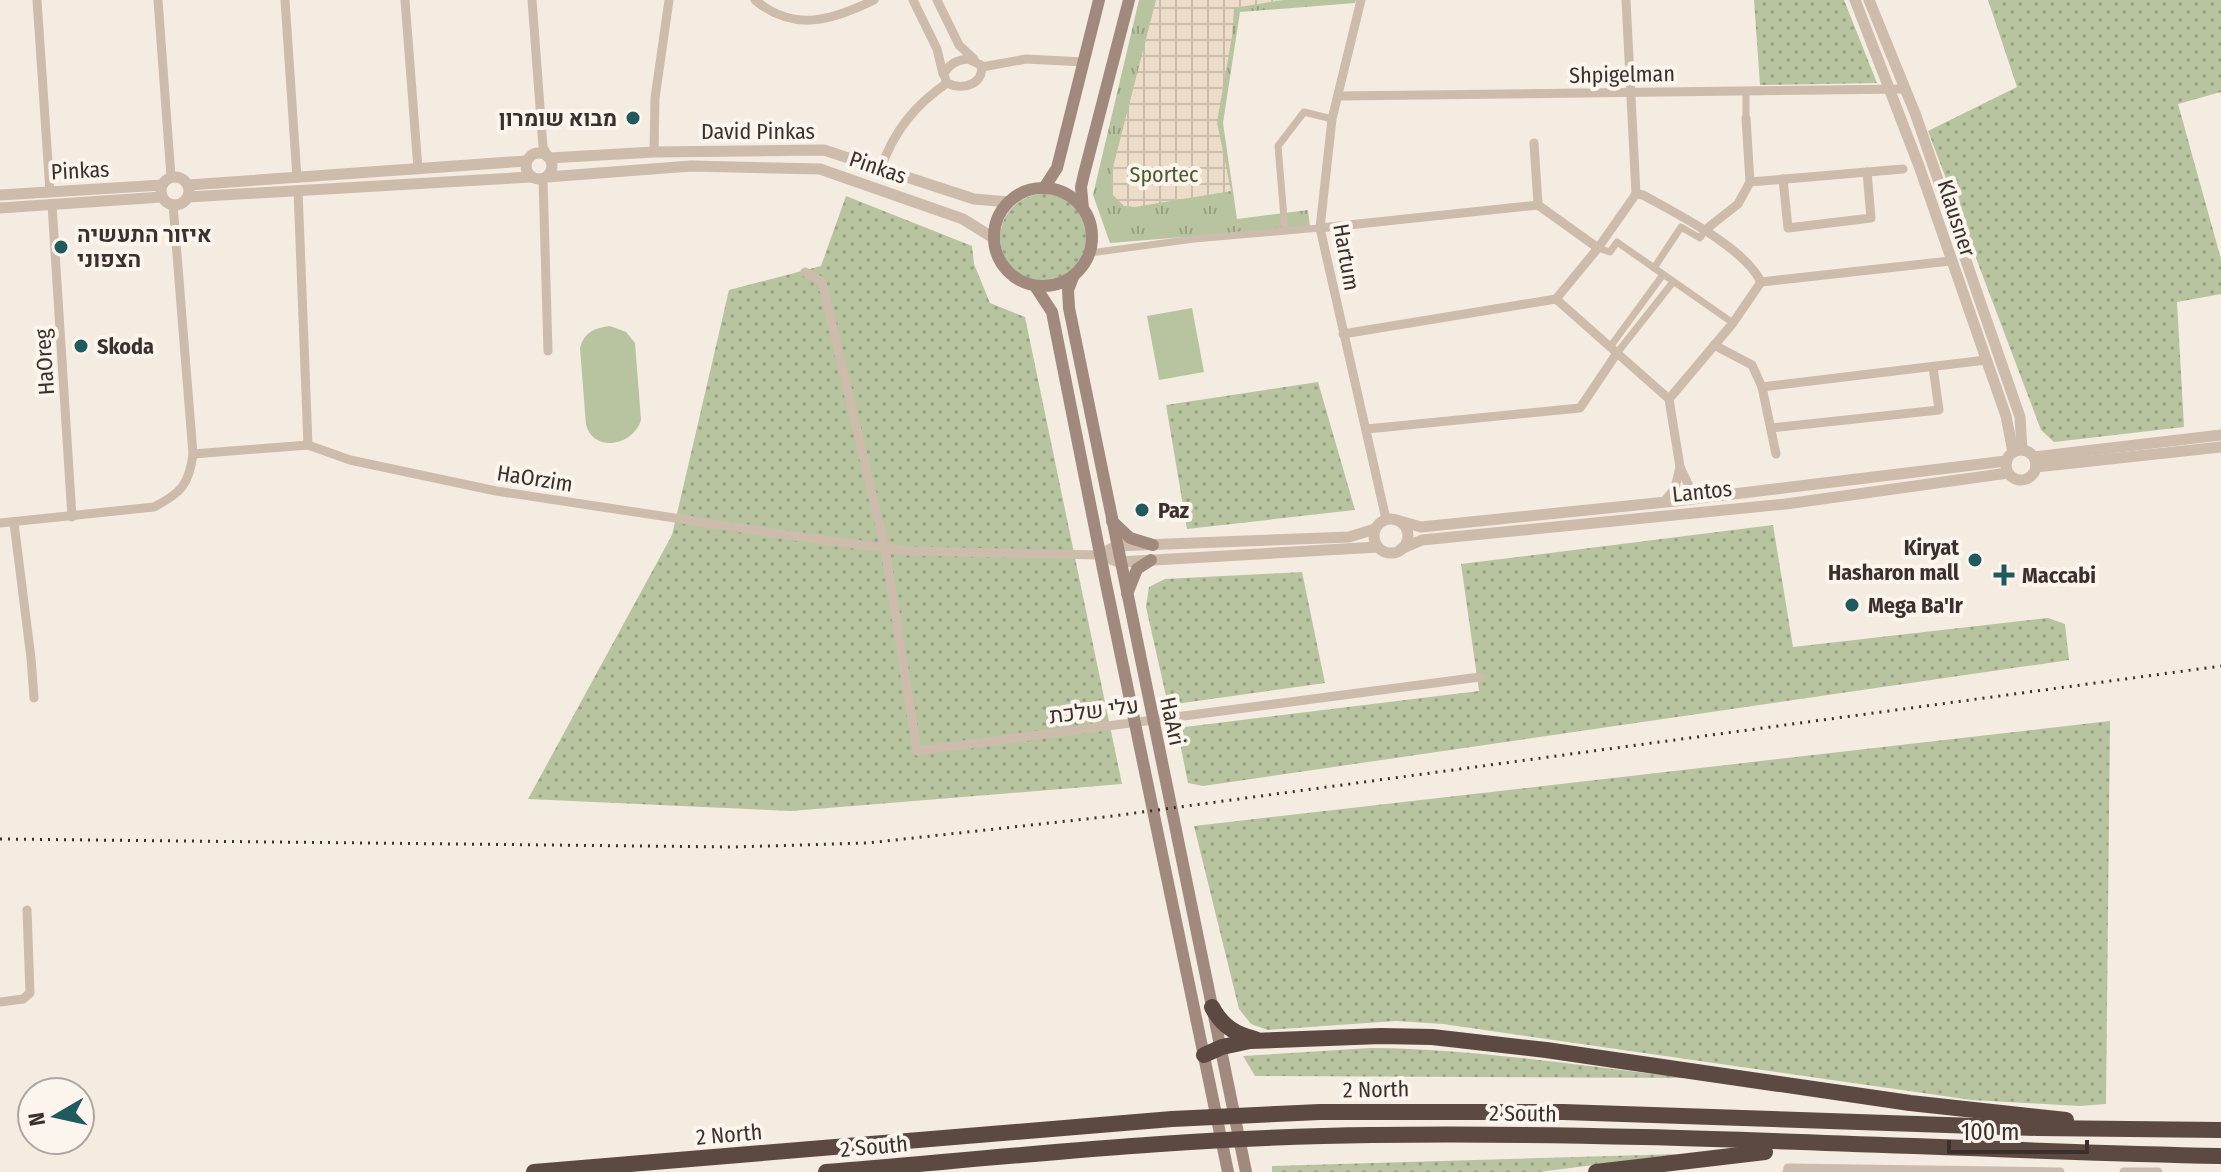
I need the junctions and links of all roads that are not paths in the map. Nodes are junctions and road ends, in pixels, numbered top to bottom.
1 (37, 0) edge
2 (158, 0) edge
3 (285, 0) edge
4 (405, 0) edge
5 (532, 0) edge
6 (669, 0) edge
7 (755, 0) edge
8 (874, 0) edge
9 (913, 0) edge
10 (937, 0) edge
11 (1099, 0) edge
12 (1129, 0) edge
13 (1361, 0) edge
14 (1626, 0) edge
15 (1855, 0) edge
16 (1869, 0) edge
17 (1084, 62) junction
18 (978, 63) junction
19 (945, 80) junction
20 (1891, 89) junction
21 (1905, 89) junction
22 (1746, 91) junction
23 (1630, 92) junction
24 (1339, 96) junction
25 (1746, 118) joint
26 (1332, 119) junction
27 (1534, 143) dead end
28 (654, 152) junction
29 (548, 157) junction
30 (526, 161) junction
31 (1919, 166) junction
32 (881, 168) junction
33 (418, 169) junction
34 (1903, 169) joint
35 (1867, 172) junction
36 (531, 177) junction
37 (545, 178) junction
38 (1783, 179) junction
39 (1750, 182) junction
40 (297, 184) junction
41 (165, 187) junction
42 (1044, 188) junction
43 (188, 191) junction
44 (1636, 194) junction
45 (0, 195) edge
46 (51, 198) junction
47 (1009, 202) junction
48 (173, 205) junction
49 (1538, 205) junction
50 (0, 208) edge
51 (1083, 209) junction
52 (1320, 228) junction
53 (1285, 230) junction
54 (1705, 230) junction
55 (995, 239) junction
56 (1598, 248) junction
57 (1090, 253) junction
58 (1950, 261) junction
59 (1654, 268) junction
60 (805, 272) dead end
61 (1662, 276) junction
62 (1073, 277) junction
63 (1673, 282) junction
64 (1761, 282) junction
65 (1035, 286) junction
66 (1556, 299) junction
67 (1733, 323) junction
68 (1343, 334) junction
69 (1714, 345) junction
70 (1613, 350) junction
71 (548, 351) dead end
72 (1986, 360) junction
73 (1933, 367) junction
74 (1762, 387) junction
75 (1669, 399) junction
76 (1771, 428) junction
77 (1367, 429) junction
78 (2221, 435) edge
79 (308, 445) junction
80 (2221, 447) edge
81 (193, 454) junction
82 (1776, 454) dead end
83 (2012, 459) junction
84 (2035, 462) junction
85 (1680, 467) junction
86 (1702, 498) junction
87 (1664, 502) junction
88 (72, 517) junction
89 (1386, 519) junction
90 (1111, 520) junction
91 (1400, 521) junction
92 (0, 523) edge
93 (14, 523) junction
94 (1375, 529) junction
95 (1153, 545) junction
96 (1116, 546) junction
97 (1378, 547) junction
98 (885, 548) junction
99 (1401, 549) junction
100 (1100, 555) junction
101 (1151, 560) junction
102 (1119, 562) junction
103 (1126, 597) junction
104 (1480, 677) dead end
105 (34, 698) dead end
106 (27, 910) dead end
107 (0, 1002) edge
108 (1212, 1007) junction
109 (1269, 1041) junction
110 (1220, 1047) junction
111 (1204, 1055) junction
112 (2162, 1130) junction
113 (2221, 1130) edge
114 (1852, 1146) junction
115 (2221, 1156) edge
116 (534, 1172) edge
117 (826, 1172) edge
118 (1228, 1172) edge
119 (1246, 1172) edge
120 (1596, 1172) edge
121 (1787, 1172) edge
122 (2060, 1172) edge
123 (2124, 1172) edge
124 (2158, 1172) edge

1 - 46 street, HaOreg
2 - 41 street
3 - 40 street
4 - 33 street
5 - 29 street
6 - 28 street
7 - 8 street
9 - 19 street
10 - 18 street
11 - 17 main road
12 - 51 main road
13 - 24 street, Hartum
14 - 23 street
15 - 20 street, Klausner
16 - 21 street, Klausner
17 - 18 street
17 - 42 main road
18 - 19 street
18 - 19 street
19 - 32 street
20 - 21 street, Shpigelman
20 - 22 street, Shpigelman
20 - 31 street, Klausner
21 - 83 street, Klausner
22 - 23 street, Shpigelman
22 - 25 street
23 - 24 street, Shpigelman
23 - 44 street
24 - 26 street, Hartum
25 - 39 street
26 - 52 street, Hartum
26 - 53 street
27 - 49 street
28 - 29 street, David Pinkas
28 - 32 street, David Pinkas
29 - 30 street
29 - 37 street
30 - 33 street
30 - 36 street
31 - 34 street
31 - 58 street, Klausner
32 - 47 street, David Pinkas
33 - 40 street
34 - 35 street
35 - 38 street
35 - 38 street
36 - 37 street
36 - 40 street
37 - 55 street, Pinkas
37 - 71 street
38 - 39 street
39 - 54 street
40 - 43 street
40 - 79 street
41 - 43 street
41 - 46 street, Pinkas
41 - 48 street
42 - 47 main road
42 - 51 main road
43 - 48 street
44 - 54 street
44 - 56 street
45 - 46 street, Pinkas
46 - 50 street, Pinkas
46 - 88 street, HaOreg
47 - 55 main road
48 - 81 street
49 - 52 street
49 - 56 street
51 - 57 main road
52 - 53 street
52 - 68 street, Hartum
53 - 57 street
54 - 59 street
54 - 64 street
55 - 65 main road
56 - 59 street
56 - 66 street
57 - 62 main road
58 - 64 street
58 - 72 street, Klausner
59 - 61 street
60 - 98 street
61 - 63 street
61 - 70 street
62 - 65 main road
62 - 90 main road, HaAri
63 - 67 street
63 - 70 street
64 - 67 street
65 - 100 main road, HaAri
66 - 68 street
66 - 70 street
67 - 69 street
68 - 77 street, Hartum
69 - 74 street
69 - 75 street
70 - 75 street
70 - 77 street
72 - 73 street
72 - 83 street, Klausner
73 - 74 street
73 - 76 street
74 - 76 street
75 - 85 street
76 - 82 street
77 - 89 street, Hartum
78 - 84 street
79 - 81 street, HaOrzim
79 - 98 street, HaOrzim
80 - 84 street
81 - 88 street
83 - 84 street
83 - 84 street
83 - 86 street, Lantos
83 - 99 street, Lantos
85 - 86 street
85 - 87 street
86 - 87 street, Lantos
87 - 91 street, Lantos
88 - 93 street
89 - 91 street
89 - 94 street
90 - 95 main road
90 - 96 main road, HaAri
91 - 99 street
92 - 93 street
93 - 105 street
94 - 95 street
94 - 97 street
95 - 96 street
96 - 100 street
96 - 102 main road, HaAri
97 - 99 street
97 - 101 street
98 - 100 street, HaOrzim
98 - 104 street, עלי שלכת
100 - 102 street
100 - 111 main road, HaAri
101 - 102 street
101 - 103 main road
102 - 103 main road, HaAri
103 - 108 main road, HaAri
106 - 107 street
108 - 109 highway
108 - 110 main road, HaAri
109 - 110 highway
109 - 112 highway
110 - 111 highway
110 - 119 main road, HaAri
111 - 118 main road, HaAri
112 - 113 highway, 2 North
112 - 116 highway, 2 North
114 - 115 highway, 2 South
114 - 117 highway, 2 South
114 - 120 highway
121 - 122 street
123 - 124 street

